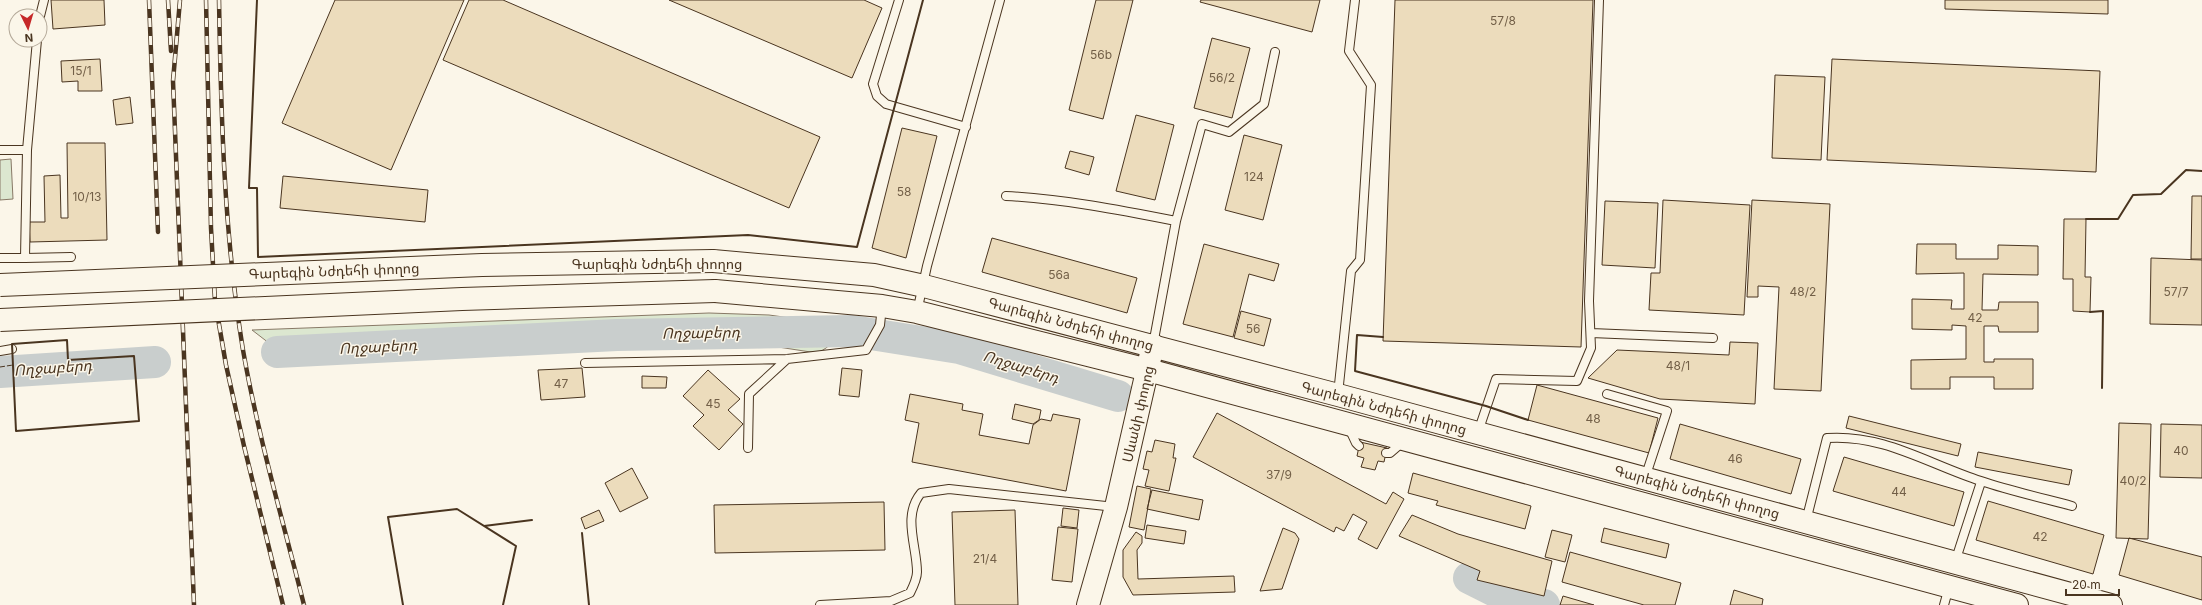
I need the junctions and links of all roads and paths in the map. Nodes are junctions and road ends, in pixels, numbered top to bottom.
1 (899, 0) edge
2 (1000, 0) edge
3 (1355, 0) edge
4 (1598, 0) edge
5 (37, 48) edge
6 (1276, 52) dead end
7 (966, 127) junction
8 (0, 150) edge
9 (27, 150) junction
10 (1006, 196) dead end
11 (1176, 221) junction
12 (71, 257) dead end
13 (0, 258) edge
14 (25, 258) junction
15 (0, 285) edge
16 (924, 286) junction
17 (882, 306) junction
18 (917, 312) junction
19 (0, 320) edge
20 (1591, 333) junction
21 (1713, 338) dead end
22 (1153, 346) junction
23 (12, 349) dead end
24 (0, 351) edge
25 (787, 358) junction
26 (585, 363) dead end
27 (1148, 370) junction
28 (1607, 394) dead end
29 (1338, 395) junction
30 (1347, 423) junction
31 (1478, 433) junction
32 (1406, 439) junction
33 (1359, 446) dead end
34 (748, 448) dead end
35 (1386, 453) dead end
36 (1645, 478) junction
37 (1981, 482) junction
38 (2072, 506) dead end
39 (1116, 508) junction
40 (1806, 522) junction
41 (1955, 562) junction
42 (1946, 596) edge
43 (820, 605) edge
44 (1088, 605) edge
45 (2017, 605) edge
46 (2111, 605) edge

1 - 7 lane
2 - 7 lane
3 - 29 lane
4 - 20 lane
5 - 9 lane
6 - 11 lane, Սևանի փողոց
7 - 16 lane
8 - 9 lane
9 - 14 lane
10 - 11 lane
11 - 22 lane, Սևանի փողոց
12 - 14 lane
13 - 14 lane
15 - 16 main road, Գարեգին Նժդեհի փողոց, bridge
16 - 18 lane
16 - 22 main road, Գարեգին Նժդեհի փողոց
17 - 18 main road, Գարեգին Նժդեհի փողոց
17 - 19 main road, Գարեգին Նժդեհի փողոց, bridge
17 - 25 lane
18 - 27 main road, Գարեգին Նժդեհի փողոց
20 - 21 lane
20 - 31 lane
22 - 27 main road, Սևանի փողոց
22 - 29 main road, Գարեգին Նժդեհի փողոց
23 - 24 lane
25 - 26 lane
25 - 34 lane
27 - 30 main road, Գարեգին Նժդեհի փողոց
27 - 39 main road, Սևանի փողոց
28 - 36 lane
29 - 31 main road, Գարեգին Նժդեհի փողոց
30 - 32 main road, Գարեգին Նժդեհի փողոց
30 - 33 lane
31 - 36 main road, Գարեգին Նժդեհի փողոց
32 - 35 lane
32 - 42 main road, Գարեգին Նժդեհի փողոց
36 - 40 main road, Գարեգին Նժդեհի փողոց
37 - 38 lane
37 - 40 lane
37 - 41 lane
39 - 43 lane
39 - 44 main road, Սևանի փողոց
40 - 41 main road, Գարեգին Նժդեհի փողոց
41 - 46 main road, Գարեգին Նժդեհի փողոց
42 - 45 main road, Գարեգին Նժդեհի փողոց

